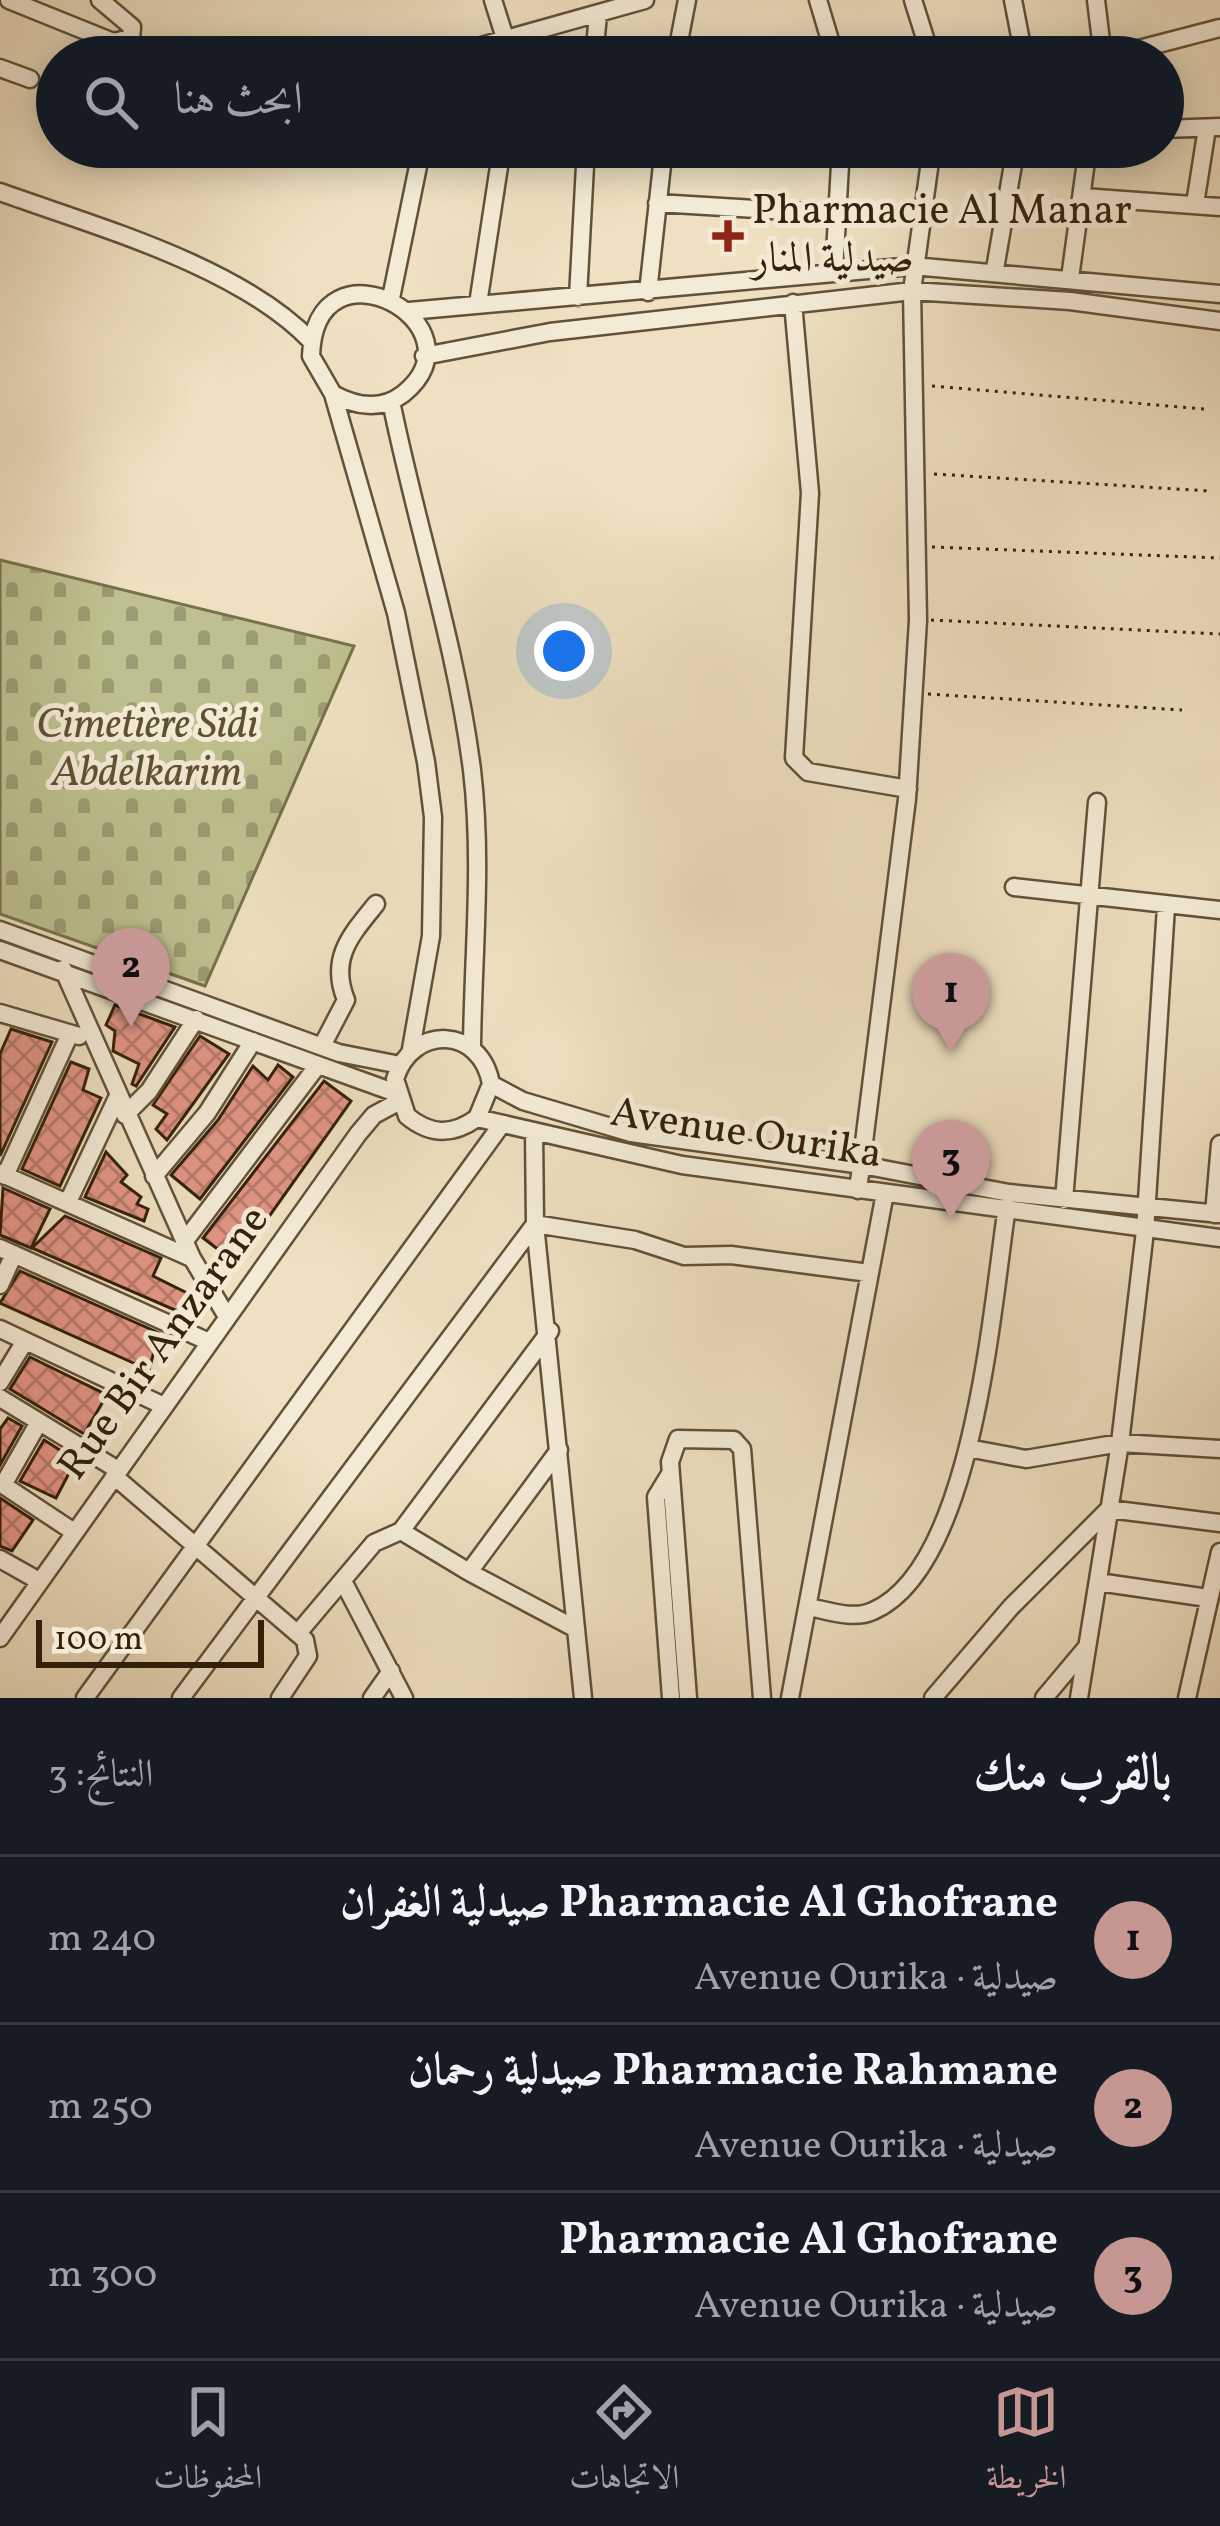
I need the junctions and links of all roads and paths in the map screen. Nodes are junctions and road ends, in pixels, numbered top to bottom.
1 (9, 0) edge
2 (100, 0) edge
3 (493, 0) edge
4 (645, 0) edge
5 (687, 0) edge
6 (818, 0) edge
7 (913, 0) edge
8 (1012, 0) edge
9 (1096, 0) edge
10 (598, 15) junction
11 (1220, 28) edge
12 (98, 36) edge
13 (131, 36) edge
14 (506, 36) edge
15 (542, 36) edge
16 (596, 36) edge
17 (680, 36) edge
18 (829, 36) edge
19 (924, 36) edge
20 (1020, 36) edge
21 (1102, 36) edge
22 (1184, 37) edge
23 (0, 68) edge
24 (30, 79) dead end
25 (1214, 128) edge
26 (1184, 129) edge
27 (418, 168) edge
28 (499, 168) edge
29 (585, 168) edge
30 (661, 168) edge
31 (840, 168) edge
32 (929, 168) edge
33 (1012, 168) edge
34 (1086, 168) edge
35 (0, 192) edge
36 (1083, 197) junction
37 (657, 202) junction
38 (1195, 204) junction
39 (1220, 207) edge
40 (837, 214) junction
41 (913, 266) junction
42 (995, 269) junction
43 (834, 272) junction
44 (1070, 278) junction
45 (912, 290) junction
46 (648, 292) junction
47 (1220, 294) edge
48 (578, 297) junction
49 (391, 298) junction
50 (793, 303) junction
51 (478, 304) junction
52 (410, 311) junction
53 (284, 313) junction
54 (323, 315) junction
55 (1220, 321) edge
56 (311, 340) junction
57 (424, 356) junction
58 (913, 384) junction
59 (333, 394) junction
60 (392, 400) junction
61 (1205, 409) dead end
62 (914, 472) junction
63 (1210, 491) dead end
64 (918, 547) junction
65 (1220, 558) edge
66 (918, 620) junction
67 (1220, 634) edge
68 (915, 693) junction
69 (1182, 710) dead end
70 (908, 789) junction
71 (1097, 802) dead end
72 (1014, 887) dead end
73 (1093, 897) junction
74 (376, 904) dead end
75 (1166, 907) junction
76 (1220, 910) edge
77 (0, 930) edge
78 (53, 948) junction
79 (0, 950) edge
80 (65, 973) junction
81 (2, 1019) edge
82 (196, 1019) junction
83 (68, 1036) junction
84 (93, 1036) junction
85 (253, 1041) junction
86 (472, 1046) junction
87 (411, 1049) junction
88 (320, 1055) junction
89 (400, 1065) junction
90 (491, 1084) junction
91 (397, 1098) junction
92 (121, 1107) junction
93 (477, 1118) junction
94 (502, 1124) junction
95 (534, 1131) junction
96 (1220, 1144) edge
97 (862, 1165) junction
98 (2, 1174) edge
99 (154, 1176) junction
100 (858, 1190) junction
101 (885, 1193) junction
102 (1009, 1193) junction
103 (1064, 1200) junction
104 (68, 1202) junction
105 (1144, 1210) junction
106 (1006, 1213) junction
107 (1217, 1214) edge
108 (535, 1224) junction
109 (1145, 1231) junction
110 (1220, 1238) edge
111 (188, 1250) junction
112 (7, 1251) edge
113 (869, 1273) junction
114 (0, 1285) edge
115 (226, 1315) junction
116 (0, 1329) edge
117 (550, 1331) junction
118 (25, 1341) junction
119 (207, 1341) junction
120 (0, 1382) edge
121 (0, 1398) edge
122 (164, 1406) junction
123 (39, 1422) junction
124 (1120, 1443) junction
125 (968, 1448) junction
126 (1220, 1449) edge
127 (559, 1450) junction
128 (116, 1473) junction
129 (670, 1474) junction
130 (2, 1484) edge
131 (1109, 1509) junction
132 (1220, 1523) edge
133 (401, 1531) junction
134 (74, 1532) junction
135 (197, 1542) junction
136 (1220, 1552) edge
137 (0, 1559) edge
138 (470, 1572) junction
139 (39, 1581) junction
140 (344, 1581) junction
141 (1098, 1582) junction
142 (256, 1594) junction
143 (1208, 1598) junction
144 (809, 1607) junction
145 (576, 1630) junction
146 (298, 1633) junction
147 (0, 1637) edge
148 (1087, 1647) junction
149 (391, 1671) junction
150 (85, 1698) edge
151 (181, 1698) edge
152 (280, 1698) edge
153 (372, 1698) edge
154 (404, 1698) edge
155 (583, 1698) edge
156 (671, 1698) edge
157 (688, 1698) edge
158 (762, 1698) edge
159 (790, 1698) edge
160 (932, 1698) edge
161 (1044, 1698) edge
162 (1079, 1698) edge
163 (1187, 1698) edge

1 - 12 street
2 - 13 street
3 - 14 street
4 - 10 street
5 - 17 street
6 - 18 street
7 - 19 street
8 - 20 street
9 - 21 street
10 - 15 street
10 - 16 street
11 - 22 street
23 - 24 street
25 - 26 street
25 - 38 street
27 - 49 street
28 - 51 street
29 - 48 street
30 - 37 street
31 - 40 street
32 - 41 street
33 - 42 street
34 - 36 street
35 - 53 street
36 - 38 street
36 - 44 street
37 - 40 street
37 - 46 street
38 - 39 street
40 - 43 street
41 - 42 street
41 - 43 street
41 - 45 street
42 - 44 street
43 - 46 street
44 - 47 street
45 - 50 street
45 - 55 street
45 - 58 street
46 - 48 street
48 - 51 street
49 - 52 street
49 - 54 street
50 - 57 street
50 - 70 street
51 - 52 street
52 - 57 street
53 - 54 street
53 - 56 street
54 - 56 street
56 - 59 street
57 - 60 street
58 - 61 path
58 - 62 street
59 - 60 street
59 - 87 street
60 - 86 street
62 - 63 path
62 - 64 street
64 - 65 path
64 - 66 street
66 - 67 path
66 - 68 street
68 - 69 path
68 - 70 street
70 - 97 street
71 - 73 street
72 - 73 street
73 - 75 street
73 - 103 street
74 - 88 street
75 - 76 street
75 - 105 street
77 - 78 street, Avenue Ourika
78 - 80 street
78 - 88 street, Avenue Ourika
79 - 80 street, Avenue Ourika
80 - 82 street, Avenue Ourika
80 - 84 street
81 - 83 street
82 - 85 street, Avenue Ourika
82 - 92 street
83 - 84 street
83 - 98 street
84 - 92 street
85 - 88 street, Avenue Ourika
85 - 99 street
86 - 87 street
86 - 90 street
87 - 89 street
88 - 89 street, Avenue Ourika
88 - 91 street, Avenue Ourika
88 - 111 street
89 - 91 street
90 - 93 street
90 - 97 street, Avenue Ourika
91 - 93 street, Avenue Ourika
91 - 115 street, Rue Bir Anzarane
92 - 99 street
92 - 104 street
93 - 94 street, Avenue Ourika
94 - 95 street, Avenue Ourika
94 - 135 street
95 - 100 street, Avenue Ourika
95 - 108 street
96 - 107 street
97 - 100 street
97 - 102 street, Avenue Ourika
98 - 104 street
99 - 111 street
100 - 101 street, Avenue Ourika
101 - 106 street, Avenue Ourika
101 - 113 street
102 - 103 street, Avenue Ourika
102 - 106 street
103 - 105 street, Avenue Ourika
104 - 111 street
105 - 107 street, Avenue Ourika
105 - 109 street
106 - 109 street, Avenue Ourika
106 - 125 street
108 - 113 street
108 - 117 street
108 - 142 street
109 - 110 street, Avenue Ourika
109 - 124 street
111 - 115 street
112 - 114 street
112 - 119 street
113 - 144 street
115 - 119 street, Rue Bir Anzarane
116 - 118 street
117 - 127 street
117 - 133 street
118 - 120 street
118 - 122 street
119 - 122 street, Rue Bir Anzarane
121 - 123 street
122 - 128 street, Rue Bir Anzarane
123 - 128 street
123 - 130 street
124 - 125 street
124 - 126 street
124 - 131 street
125 - 144 street
127 - 138 street
127 - 145 street
128 - 134 street, Rue Bir Anzarane
128 - 135 street
129 - 156 street
129 - 157 street
129 - 158 street
130 - 134 street
131 - 132 street
131 - 141 street
131 - 160 street
133 - 138 street
133 - 140 street
134 - 139 street, Rue Bir Anzarane
135 - 142 street
135 - 150 street
136 - 143 street
137 - 139 street
138 - 145 street
139 - 147 street, Rue Bir Anzarane
140 - 146 street
140 - 149 street
141 - 143 street
141 - 148 street
142 - 146 street
142 - 151 street
143 - 163 street
144 - 159 street
145 - 155 street
146 - 152 street
148 - 161 street
148 - 162 street
149 - 153 street
149 - 154 street

